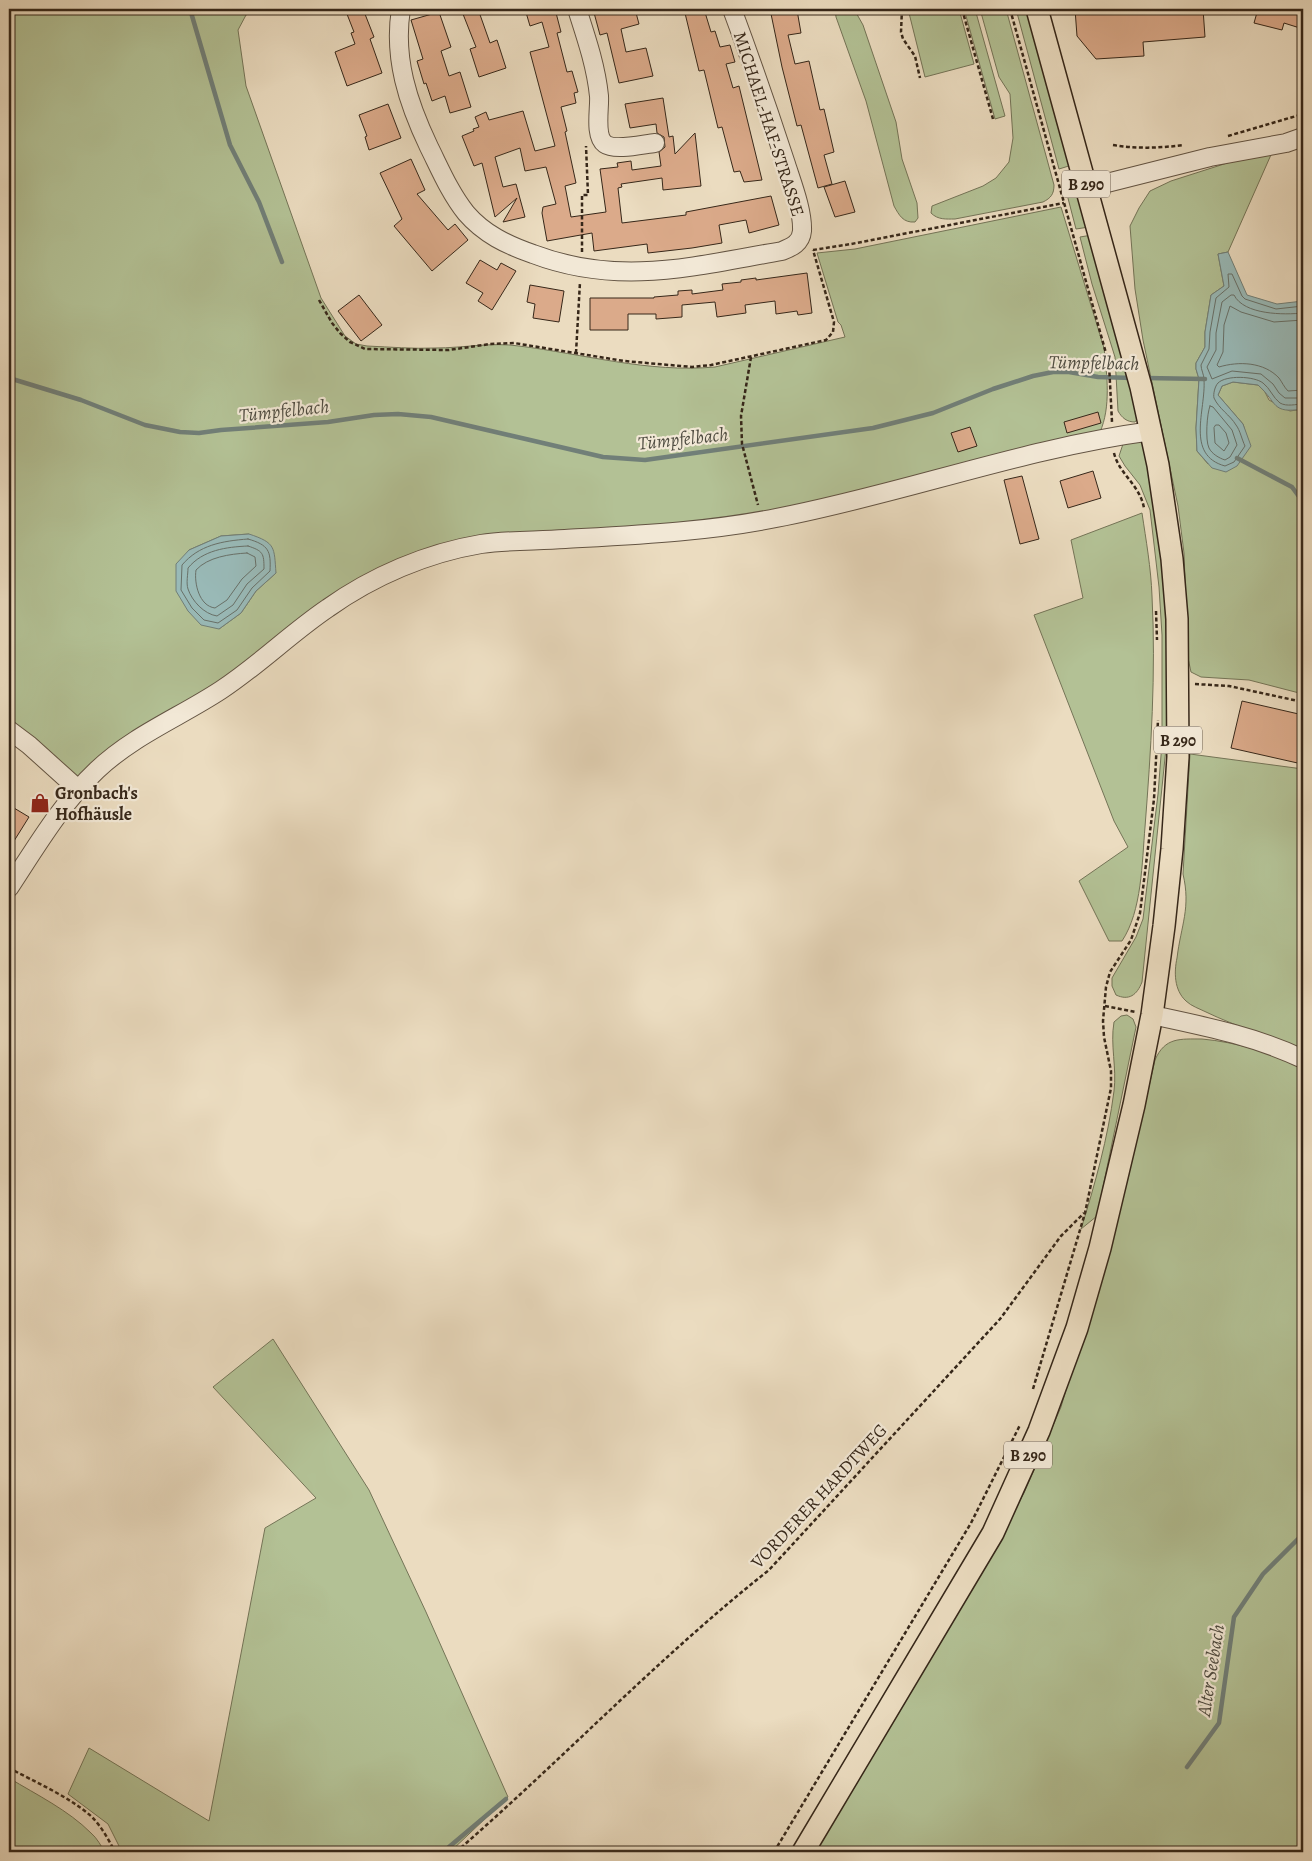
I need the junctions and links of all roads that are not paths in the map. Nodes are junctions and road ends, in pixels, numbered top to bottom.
1 (400, 9) edge
2 (577, 9) edge
3 (732, 9) edge
4 (1037, 9) edge
5 (1303, 137) edge
6 (655, 143) dead end
7 (1087, 188) junction
8 (1152, 431) junction
9 (9, 730) edge
10 (79, 790) junction
11 (9, 888) edge
12 (1152, 1015) junction
13 (1303, 1060) edge
14 (803, 1852) edge

1 - 3 street, MICHAEL-HAF-STRASSE
2 - 6 street
4 - 7 main road, B 290
5 - 7 street
7 - 8 main road, B 290
8 - 10 street
8 - 12 main road, B 290
9 - 10 street
10 - 11 street
12 - 13 street
12 - 14 main road, B 290

